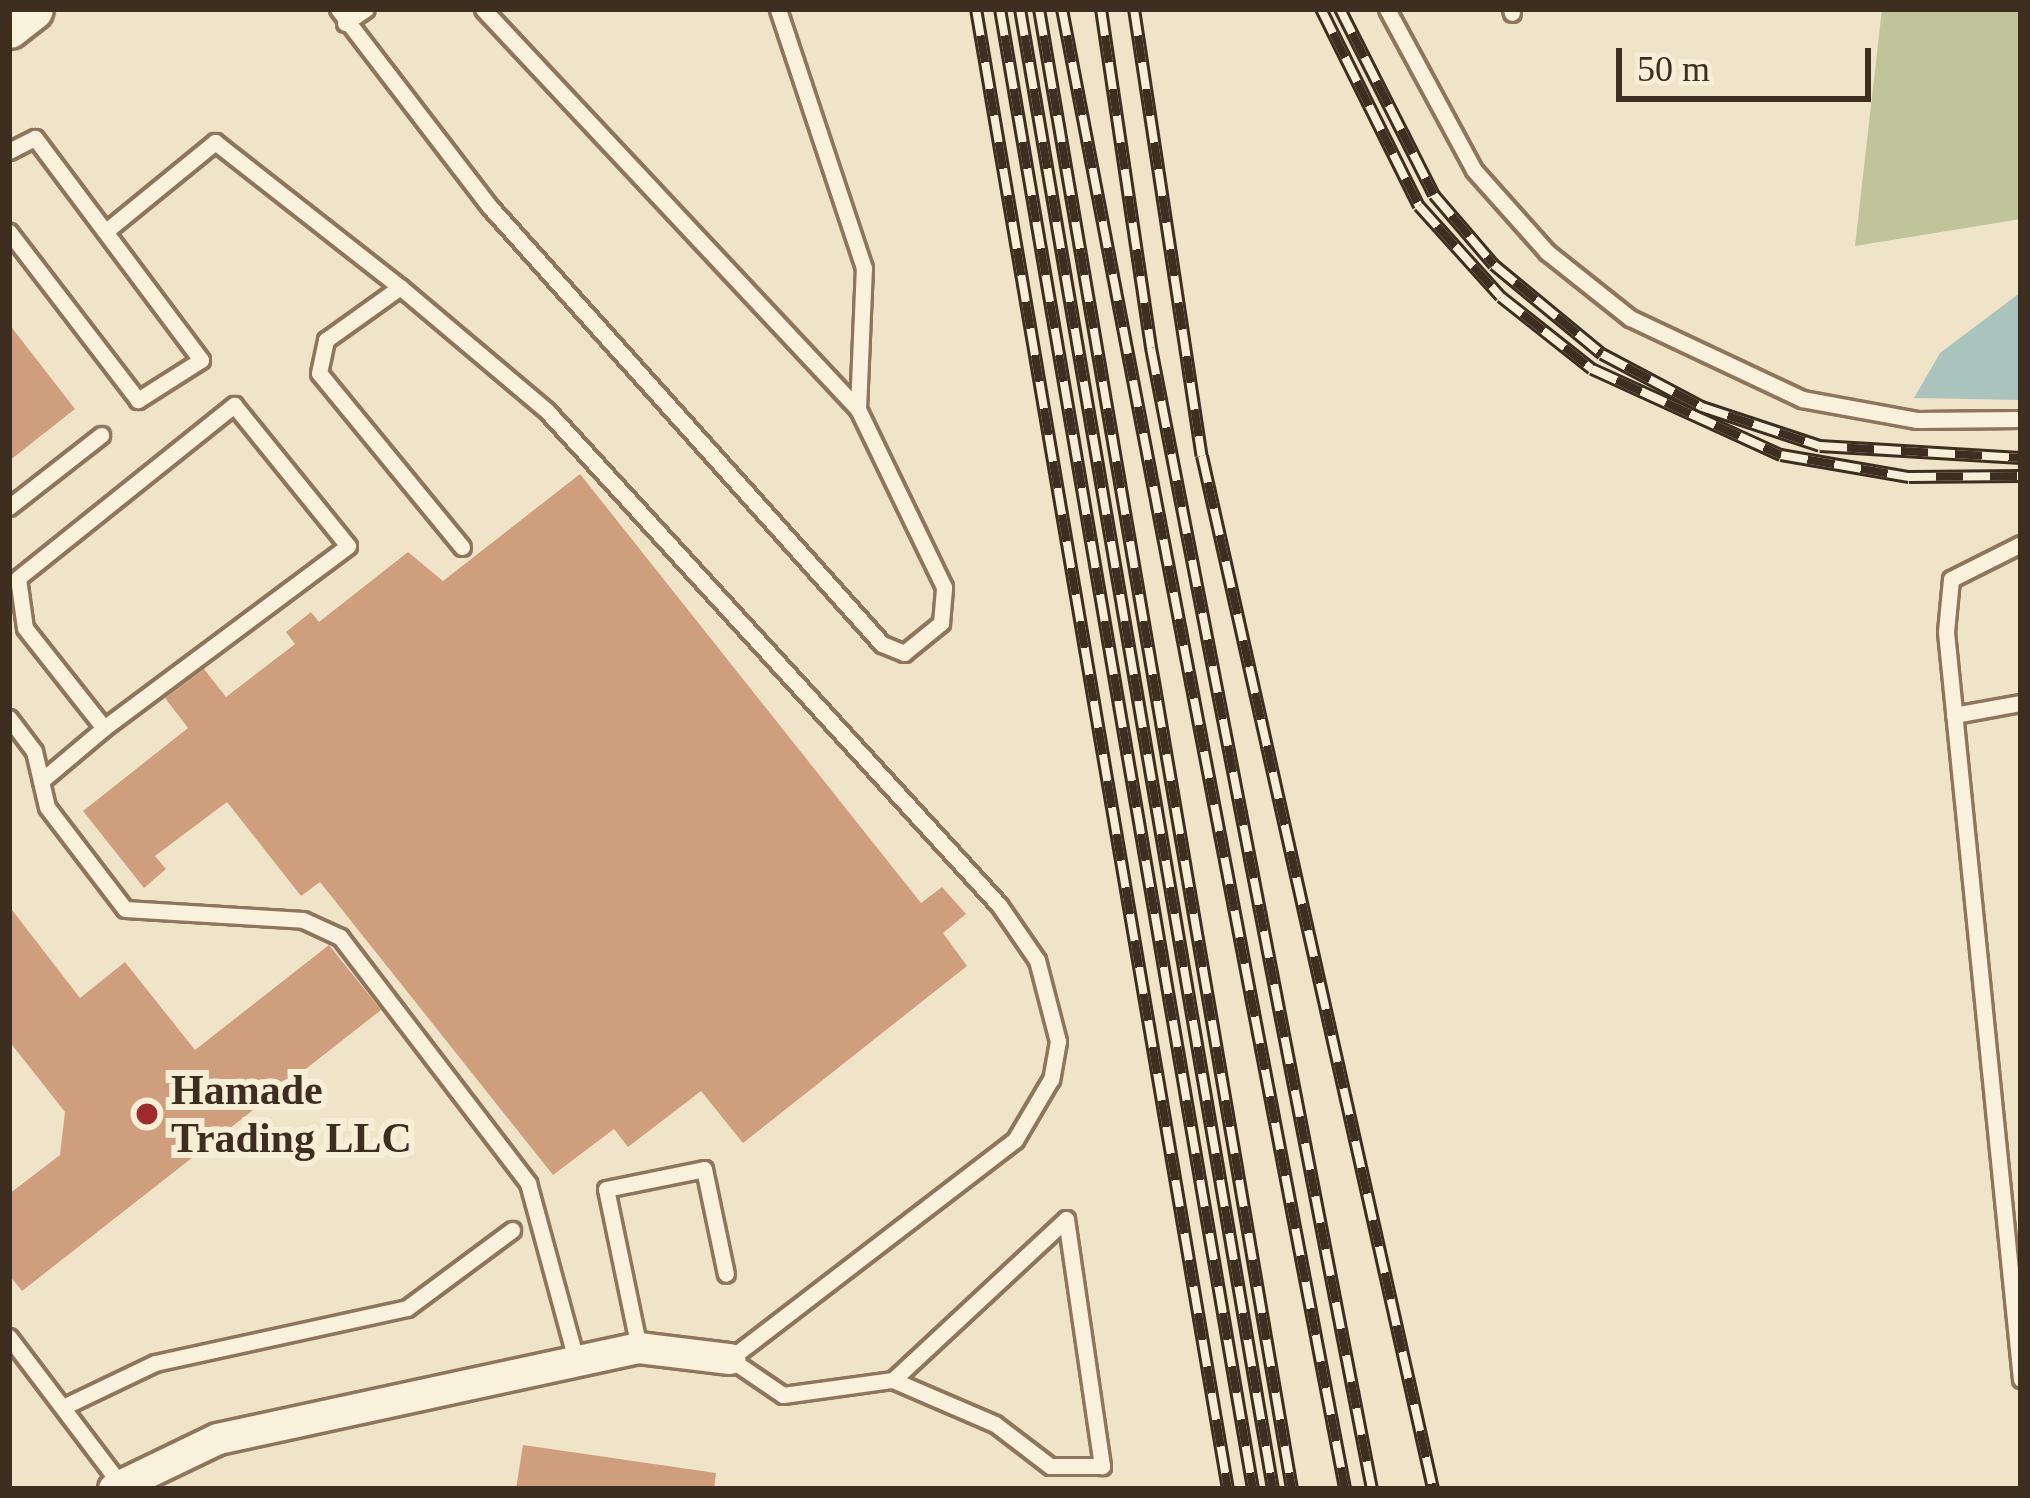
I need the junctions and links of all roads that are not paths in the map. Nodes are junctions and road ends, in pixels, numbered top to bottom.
1 (32, 9) edge
2 (366, 9) edge
3 (483, 9) edge
4 (778, 9) edge
5 (1387, 9) edge
6 (342, 16) edge
7 (9, 27) edge
8 (9, 151) edge
9 (106, 231) junction
10 (9, 232) edge
11 (400, 287) junction
12 (858, 409) junction
13 (2021, 419) edge
14 (101, 435) dead end
15 (9, 507) edge
16 (2021, 544) edge
17 (462, 547) dead end
18 (2021, 703) edge
19 (1954, 716) junction
20 (9, 718) edge
21 (104, 728) junction
22 (41, 781) junction
23 (512, 1230) dead end
24 (726, 1274) dead end
25 (9, 1337) edge
26 (639, 1348) junction
27 (730, 1359) junction
28 (577, 1363) junction
29 (2021, 1379) edge
30 (893, 1380) junction
31 (63, 1407) junction
32 (120, 1488) edge

1 - 7 main road
2 - 6 lane
3 - 12 lane
4 - 12 lane
5 - 13 lane
6 - 12 lane
8 - 9 lane
9 - 10 lane
9 - 11 lane
11 - 17 lane
11 - 27 lane
14 - 15 lane
16 - 19 lane
18 - 19 lane
19 - 29 lane
20 - 22 lane
21 - 21 lane
21 - 22 lane
22 - 28 lane
23 - 31 lane
24 - 26 lane
25 - 31 lane
26 - 27 street
26 - 28 street
27 - 30 lane
28 - 32 street
30 - 30 lane
31 - 32 lane

